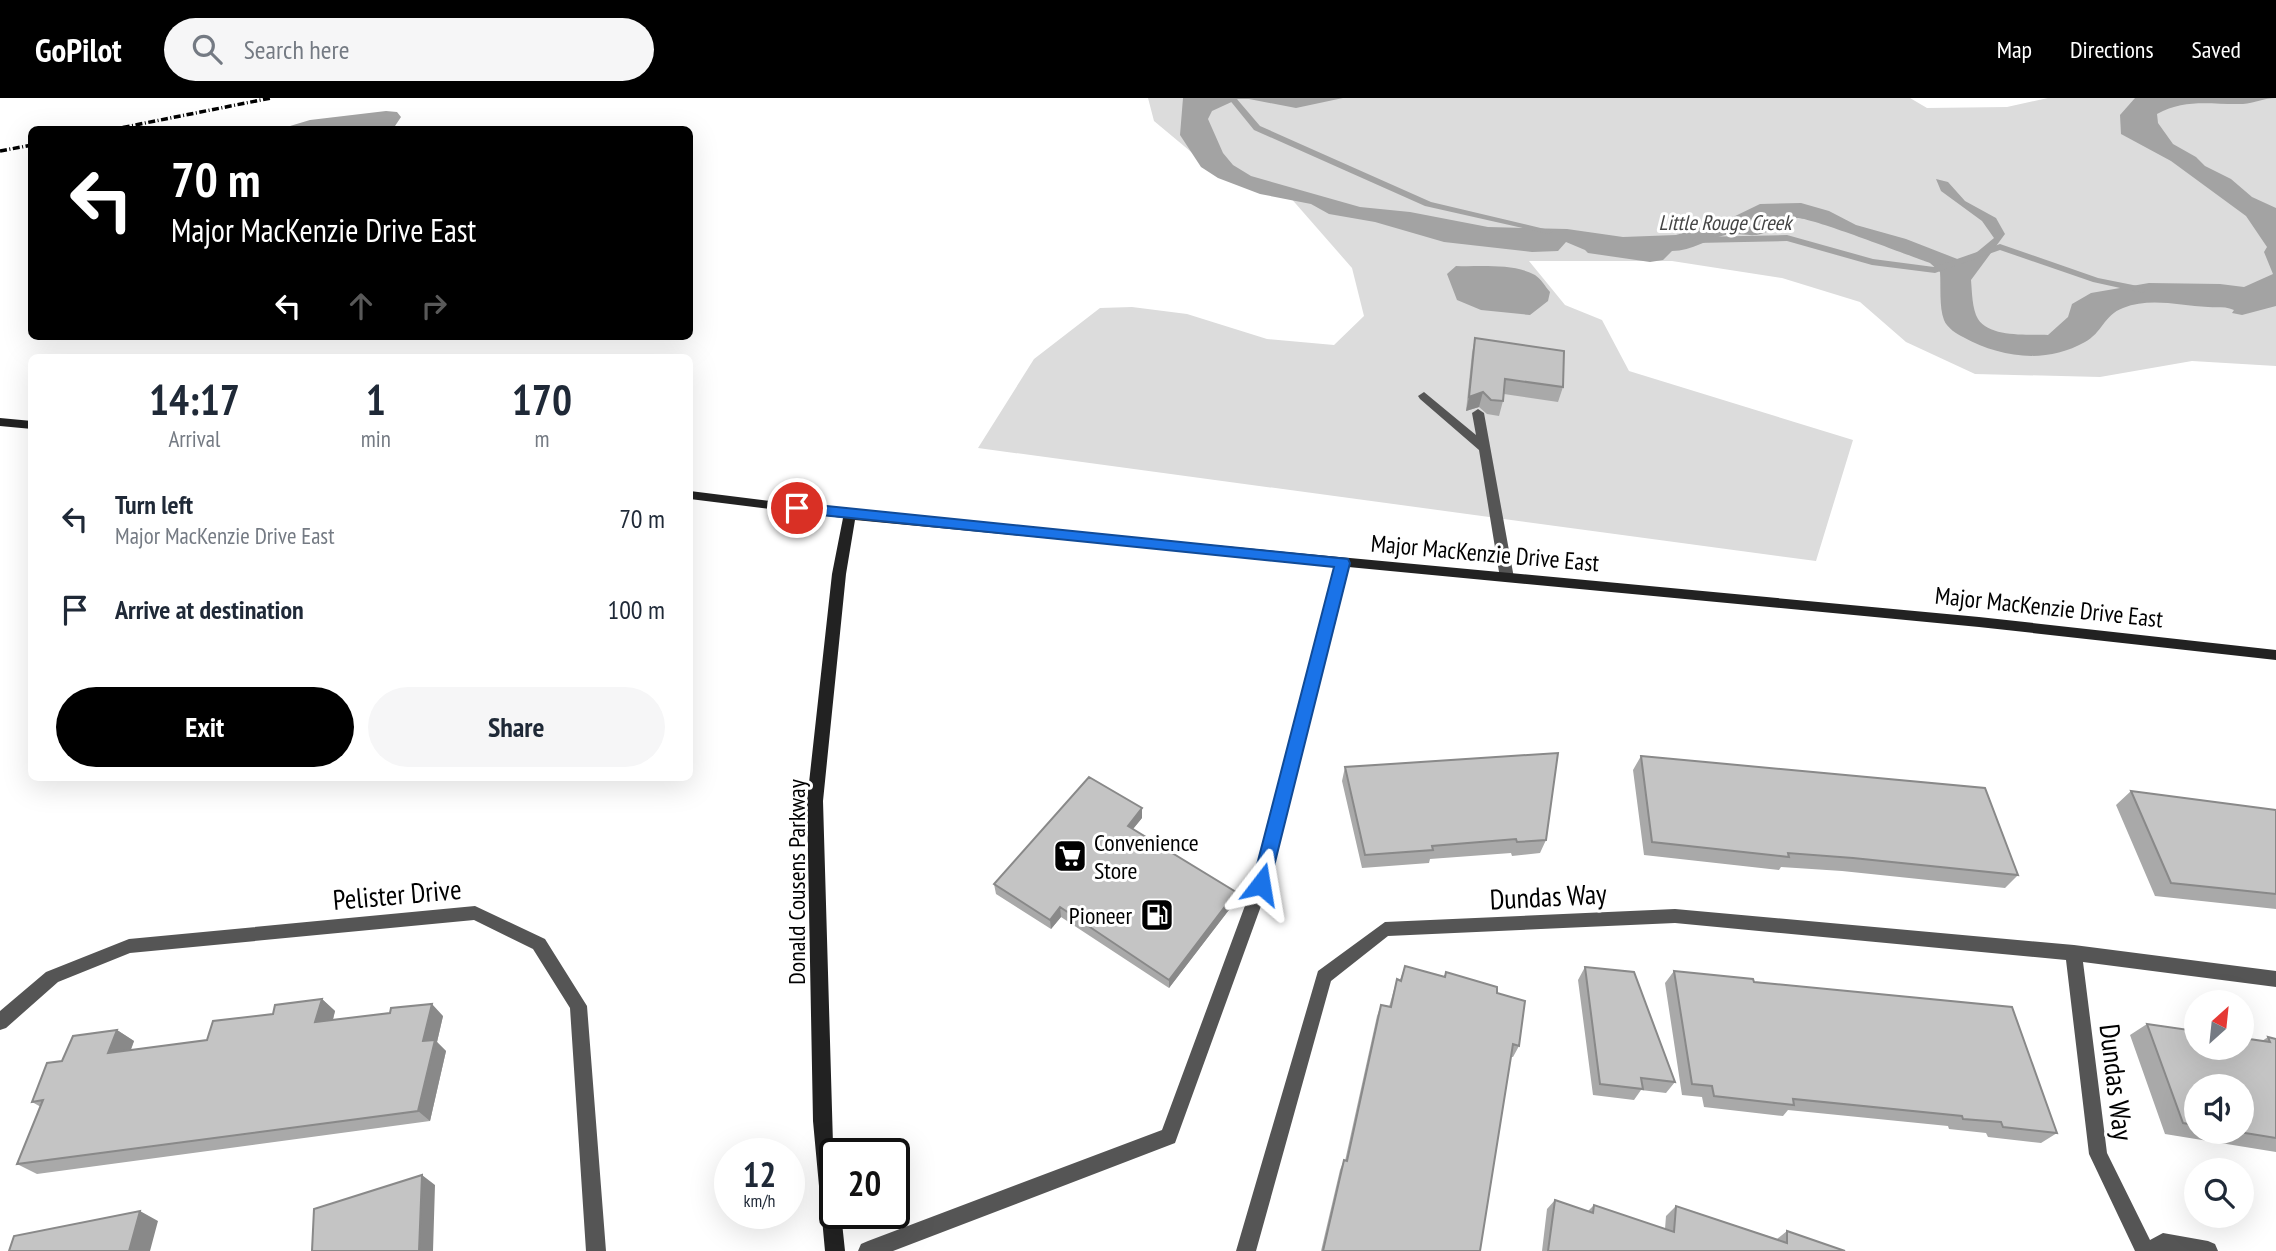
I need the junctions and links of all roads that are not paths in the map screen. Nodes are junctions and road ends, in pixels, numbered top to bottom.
1 (1424, 396) dead end
2 (1478, 413) edge
3 (0, 422) edge
4 (28, 425) edge
5 (1485, 449) junction
6 (693, 495) edge
7 (850, 515) junction
8 (1343, 563) junction
9 (1507, 578) junction
10 (2276, 655) edge
11 (2074, 953) junction
12 (2276, 979) edge
13 (0, 1022) edge
14 (596, 1251) edge
15 (835, 1251) edge
16 (868, 1251) edge
17 (1246, 1251) edge
18 (2145, 1251) edge
19 (2151, 1251) edge
20 (2208, 1251) edge

1 - 5 street
2 - 5 street
3 - 4 main road
5 - 9 street
6 - 7 main road, Major MacKenzie Drive East
7 - 8 main road, Major MacKenzie Drive East
7 - 15 main road, Donald Cousens Parkway
8 - 9 main road, Major MacKenzie Drive East
8 - 16 street
9 - 10 main road, Major MacKenzie Drive East
11 - 12 street, Dundas Way
11 - 17 street, Dundas Way
11 - 18 street, Dundas Way
13 - 14 street, Pelister Drive
19 - 20 street

